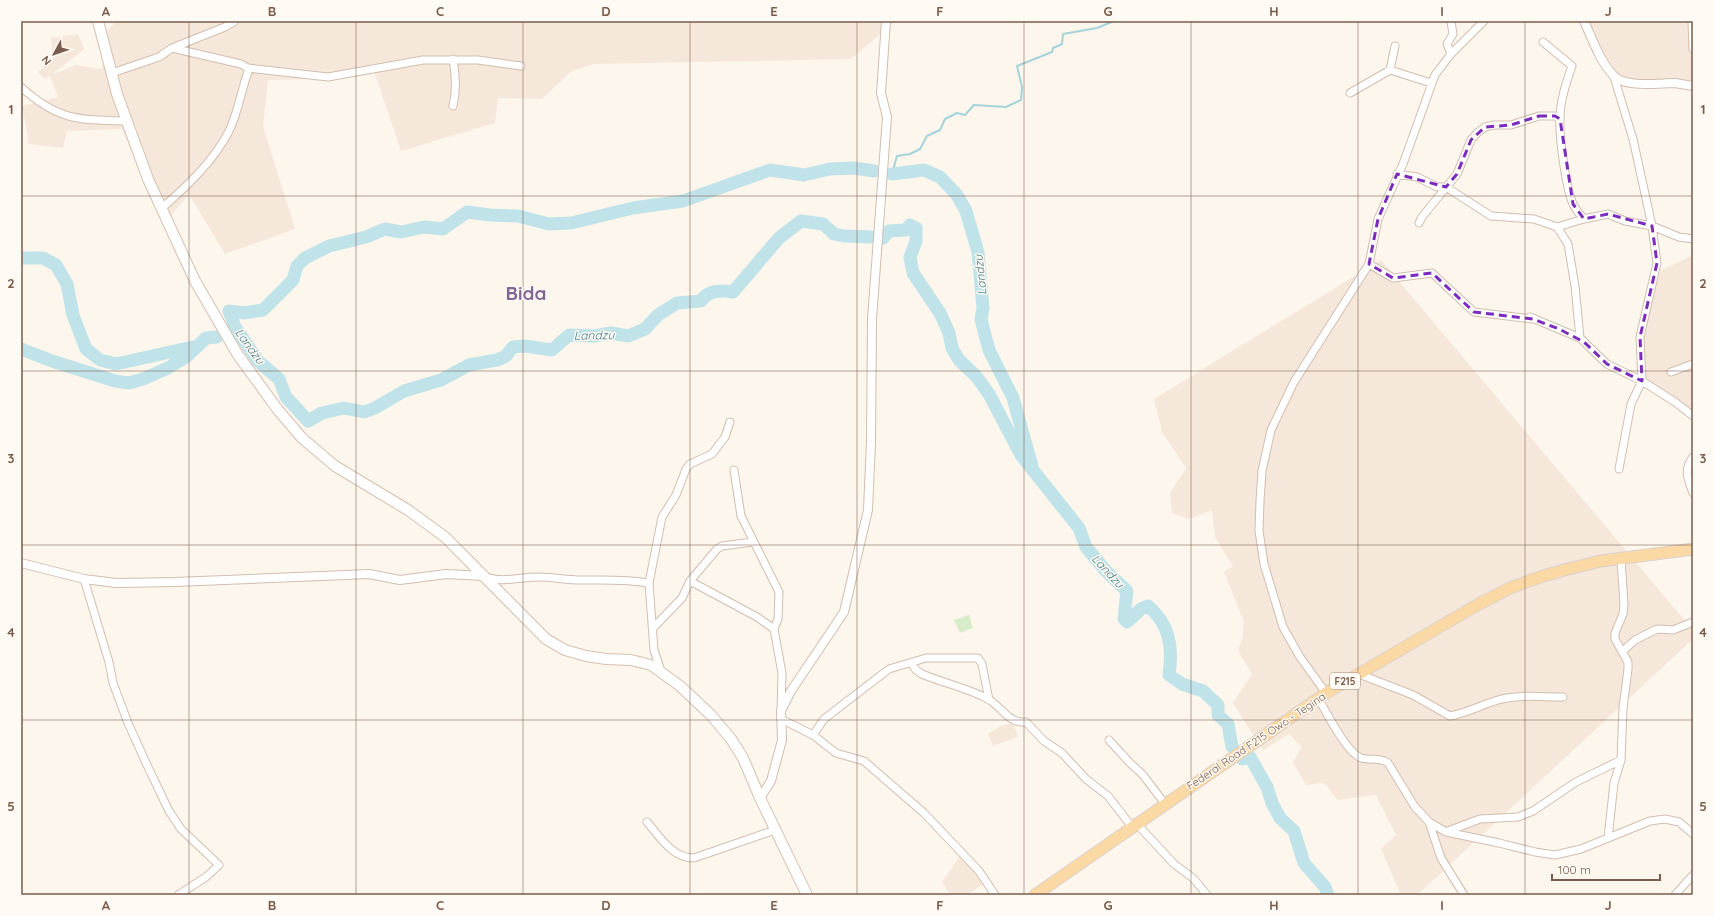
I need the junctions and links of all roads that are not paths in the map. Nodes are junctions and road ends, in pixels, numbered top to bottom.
1 (98, 21) edge
2 (235, 21) edge
3 (886, 21) edge
4 (1451, 21) edge
5 (1484, 21) edge
6 (1584, 21) edge
7 (1692, 21) edge
8 (224, 24) edge
9 (1542, 42) dead end
10 (1395, 46) dead end
11 (172, 48) junction
12 (1693, 49) edge
13 (1451, 54) junction
14 (452, 60) junction
15 (521, 66) dead end
16 (248, 68) junction
17 (1390, 70) junction
18 (112, 73) junction
19 (1614, 77) junction
20 (1693, 82) edge
21 (1431, 83) junction
22 (1693, 86) edge
23 (21, 87) edge
24 (1350, 93) dead end
25 (453, 106) dead end
26 (1560, 119) junction
27 (125, 121) junction
28 (1397, 174) junction
29 (1446, 187) junction
30 (162, 208) junction
31 (1584, 219) junction
32 (1420, 223) dead end
33 (1652, 226) junction
34 (1557, 227) junction
35 (1692, 238) edge
36 (1369, 264) junction
37 (1580, 338) junction
38 (1693, 364) edge
39 (1671, 372) dead end
40 (1642, 381) junction
41 (1693, 416) edge
42 (730, 422) dead end
43 (1693, 457) edge
44 (1619, 469) dead end
45 (734, 470) dead end
46 (1693, 493) edge
47 (753, 542) junction
48 (1693, 548) edge
49 (1621, 559) junction
50 (21, 563) edge
51 (484, 576) junction
52 (84, 580) junction
53 (690, 581) junction
54 (649, 583) junction
55 (1693, 622) edge
56 (654, 628) junction
57 (774, 629) junction
58 (1623, 651) junction
59 (912, 664) junction
60 (661, 671) junction
61 (1359, 674) junction
62 (1322, 696) junction
63 (1563, 697) dead end
64 (989, 700) junction
65 (781, 715) junction
66 (813, 735) junction
67 (1109, 740) dead end
68 (1620, 760) junction
69 (760, 798) junction
70 (1165, 804) junction
71 (648, 822) dead end
72 (1429, 822) junction
73 (1135, 826) junction
74 (774, 830) junction
75 (1691, 830) edge
76 (1446, 832) junction
77 (1608, 838) junction
78 (1693, 875) edge
79 (178, 895) edge
80 (807, 895) edge
81 (995, 895) edge
82 (1035, 895) edge
83 (1207, 895) edge
84 (1464, 895) edge
85 (1675, 895) edge

1 - 18 main road
2 - 8 street
3 - 65 street
4 - 13 street
5 - 13 street
6 - 19 street
7 - 12 street
8 - 11 street
9 - 26 street
10 - 17 street
11 - 16 street
11 - 18 street
13 - 21 street
14 - 15 street
14 - 16 street
14 - 25 street
16 - 30 street
17 - 21 street
17 - 24 street
18 - 27 main road
19 - 22 street
19 - 33 street
20 - 22 street
21 - 28 street
23 - 27 street
26 - 29 street
26 - 31 street
27 - 30 main road
28 - 29 street
28 - 36 street
29 - 32 street
29 - 34 street
30 - 51 main road
31 - 33 street
31 - 34 street
33 - 35 street
33 - 40 street
34 - 37 street
36 - 37 street
36 - 62 street
37 - 40 street
38 - 39 street
40 - 41 street
40 - 44 street
42 - 54 street
43 - 46 street
45 - 47 street
47 - 53 street
47 - 57 street
48 - 49 main road, Federal Road F215 Owo - Tegina / F215
49 - 58 street
49 - 61 main road, Federal Road F215 Owo - Tegina / F215
50 - 52 street
51 - 52 street
51 - 54 street
51 - 60 main road
52 - 79 street
53 - 56 street
53 - 57 street
54 - 56 street
55 - 58 street
56 - 60 street
57 - 65 street
58 - 68 street
59 - 64 street
59 - 64 street
59 - 66 street
60 - 69 main road
61 - 62 main road, Federal Road F215 Owo - Tegina / F215
61 - 63 street
62 - 70 main road, Federal Road F215 Owo - Tegina / F215
62 - 72 street
64 - 73 street
65 - 66 street
65 - 69 street
66 - 81 street
67 - 70 street
68 - 76 street
68 - 77 street
69 - 74 main road
70 - 73 main road, Federal Road F215 Owo - Tegina / F215
71 - 74 street
72 - 76 street
72 - 84 street
73 - 82 main road, Federal Road F215 Owo - Tegina / F215
73 - 83 street
74 - 80 main road
75 - 77 street
76 - 77 street
78 - 85 street

